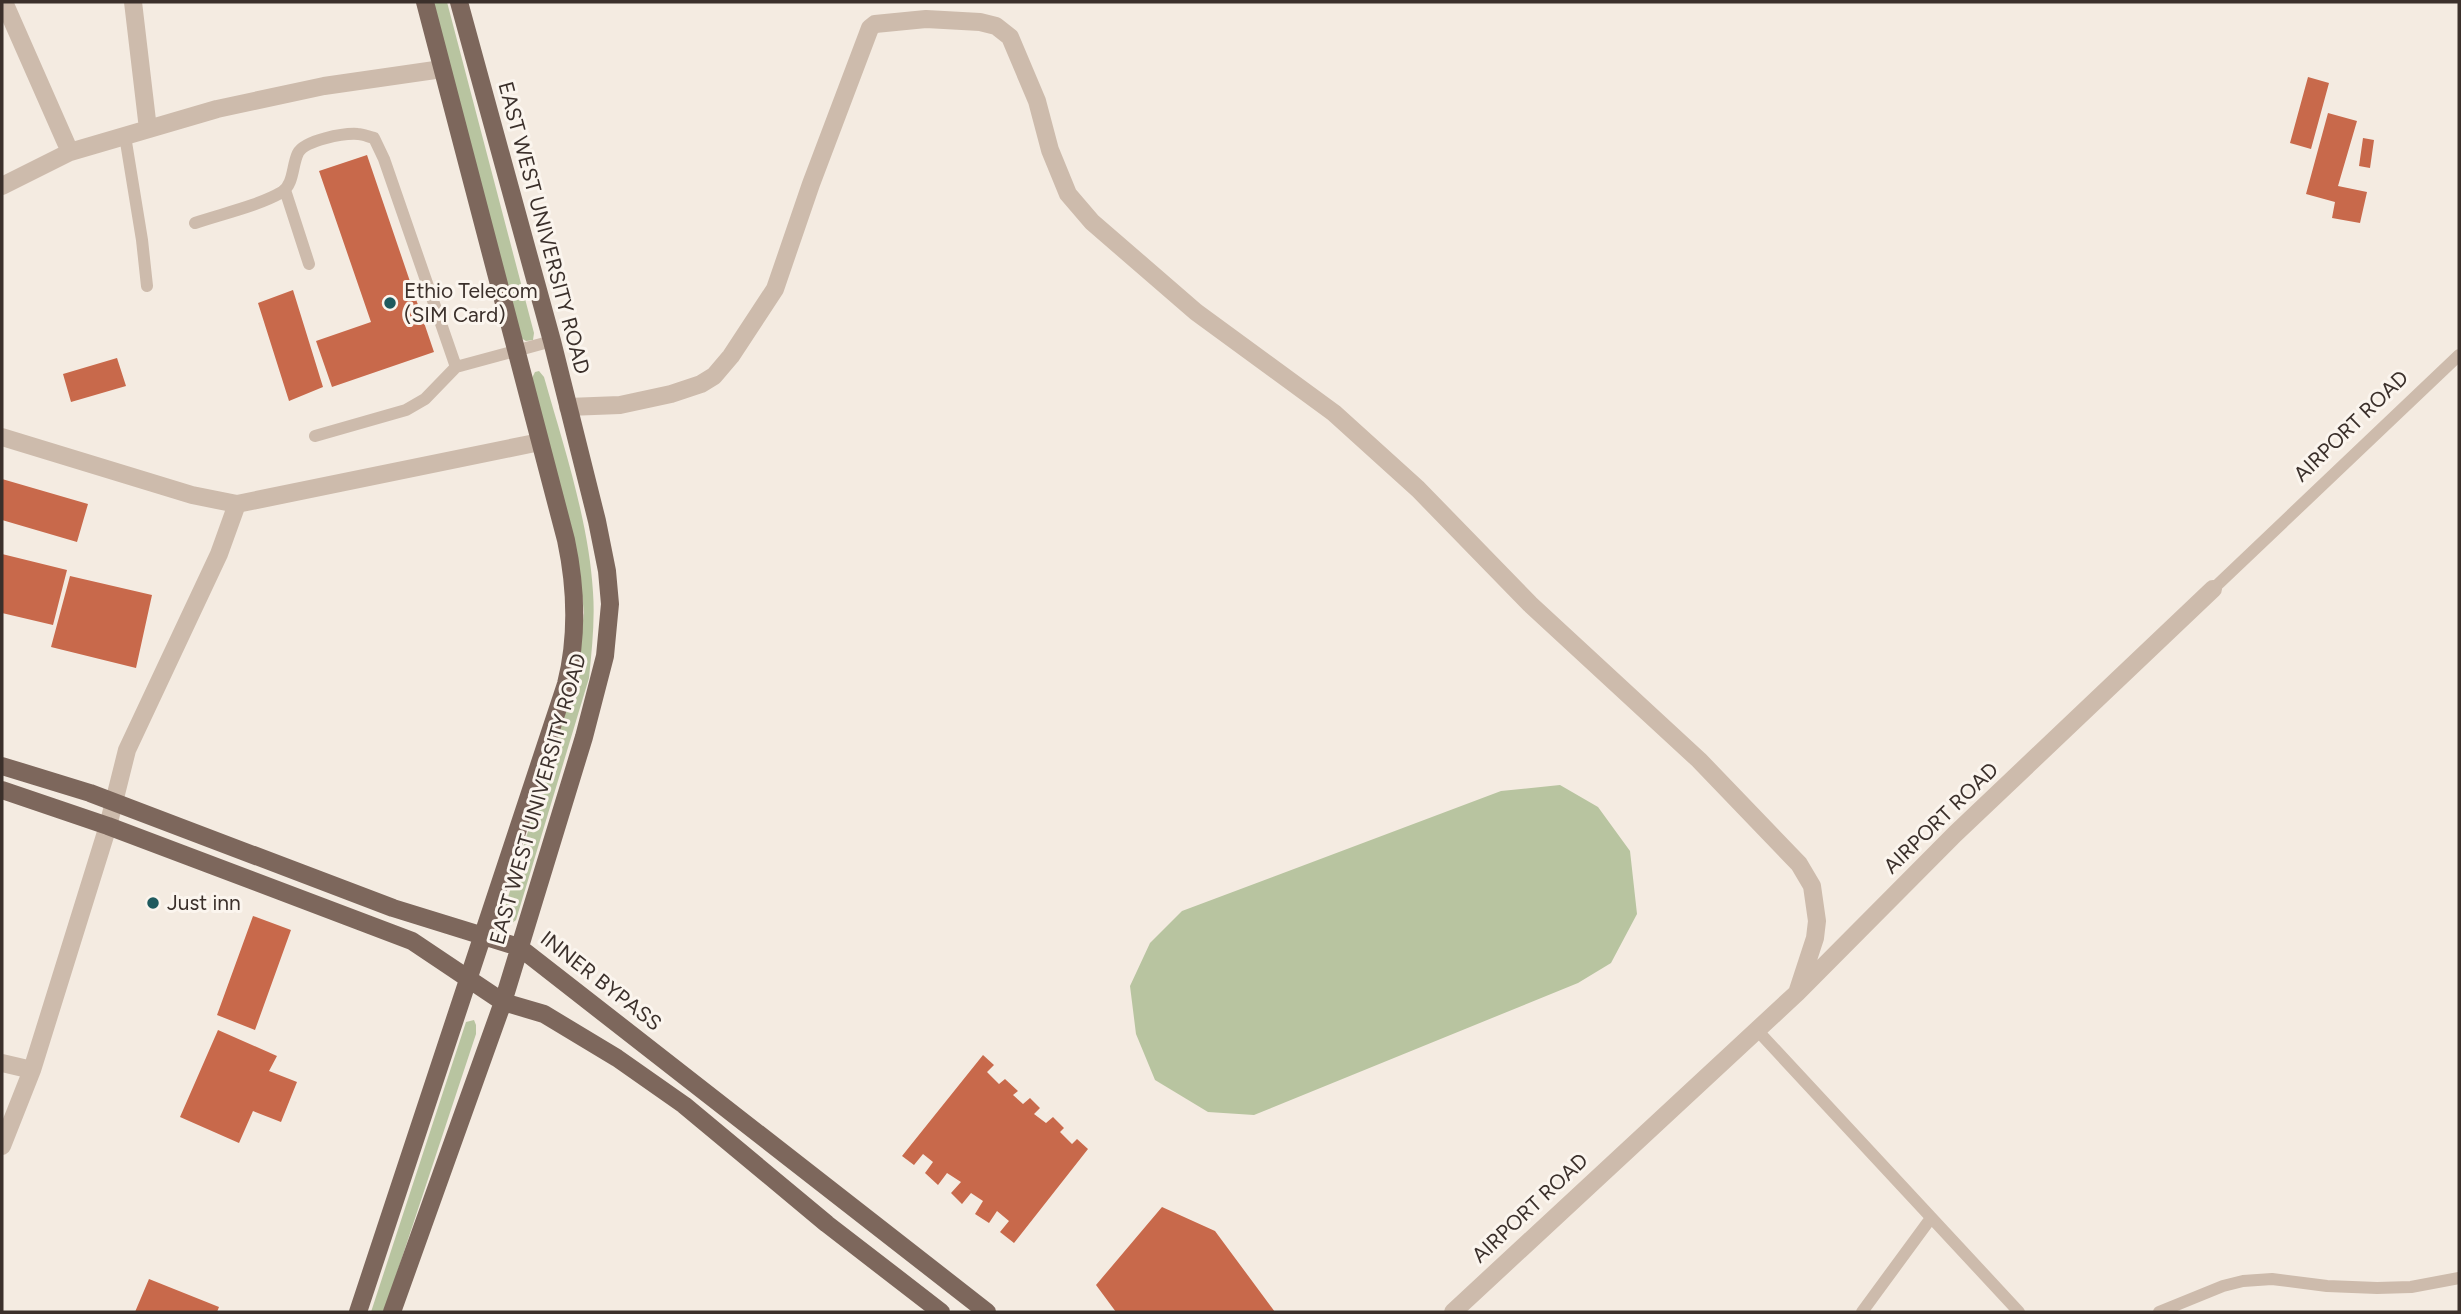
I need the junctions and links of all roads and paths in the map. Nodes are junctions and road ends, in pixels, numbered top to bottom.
1 (4, 2) edge
2 (133, 2) edge
3 (425, 2) edge
4 (459, 2) edge
5 (442, 69) junction
6 (148, 129) junction
7 (125, 136) junction
8 (71, 152) junction
9 (2, 186) edge
10 (285, 190) junction
11 (195, 223) dead end
12 (309, 264) dead end
13 (147, 286) dead end
14 (552, 341) junction
15 (517, 350) junction
16 (2459, 355) edge
17 (456, 366) junction
18 (568, 407) junction
19 (315, 436) dead end
20 (2, 437) edge
21 (540, 442) junction
22 (237, 504) junction
23 (2213, 589) joint
24 (2, 766) edge
25 (2, 790) edge
26 (113, 802) junction
27 (108, 826) junction
28 (483, 935) junction
29 (519, 947) junction
30 (469, 977) junction
31 (1797, 993) junction
32 (503, 1002) junction
33 (1757, 1030) junction
34 (2, 1063) edge
35 (32, 1070) junction
36 (2, 1146) edge
37 (1931, 1218) junction
38 (2459, 1278) edge
39 (1879, 1289) junction
40 (976, 1308) edge
41 (358, 1312) edge
42 (392, 1312) edge
43 (941, 1312) edge
44 (1453, 1312) edge
45 (1862, 1312) edge
46 (1875, 1312) edge
47 (2019, 1312) edge
48 (2159, 1312) edge

1 - 8 street
2 - 6 street
3 - 5 main road, EAST WEST UNIVERSITY ROAD
4 - 14 main road, EAST WEST UNIVERSITY ROAD
5 - 6 street
5 - 15 main road, EAST WEST UNIVERSITY ROAD
6 - 7 street
7 - 8 street
7 - 13 lane
8 - 9 street
10 - 11 lane
10 - 12 lane
10 - 17 lane
14 - 15 lane
14 - 18 main road, EAST WEST UNIVERSITY ROAD
15 - 17 lane
15 - 21 main road, EAST WEST UNIVERSITY ROAD
16 - 23 lane, AIRPORT ROAD
17 - 19 lane
18 - 29 main road, EAST WEST UNIVERSITY ROAD
18 - 31 street
20 - 22 street
21 - 22 street
21 - 28 main road, EAST WEST UNIVERSITY ROAD
22 - 26 street
23 - 31 street, AIRPORT ROAD
24 - 26 main road, INNER BYPASS
25 - 27 main road
26 - 27 street
26 - 28 main road, INNER BYPASS
27 - 30 main road
27 - 35 street
28 - 29 main road, INNER BYPASS
28 - 30 main road, EAST WEST UNIVERSITY ROAD
29 - 32 main road, EAST WEST UNIVERSITY ROAD
29 - 40 main road, INNER BYPASS
30 - 32 main road
30 - 41 main road, EAST WEST UNIVERSITY ROAD
31 - 33 street, AIRPORT ROAD
32 - 42 main road, EAST WEST UNIVERSITY ROAD
32 - 43 main road
33 - 37 lane
33 - 44 street, AIRPORT ROAD
34 - 35 street
35 - 36 street
37 - 39 lane
37 - 47 lane
38 - 48 lane
39 - 45 lane
39 - 46 lane

